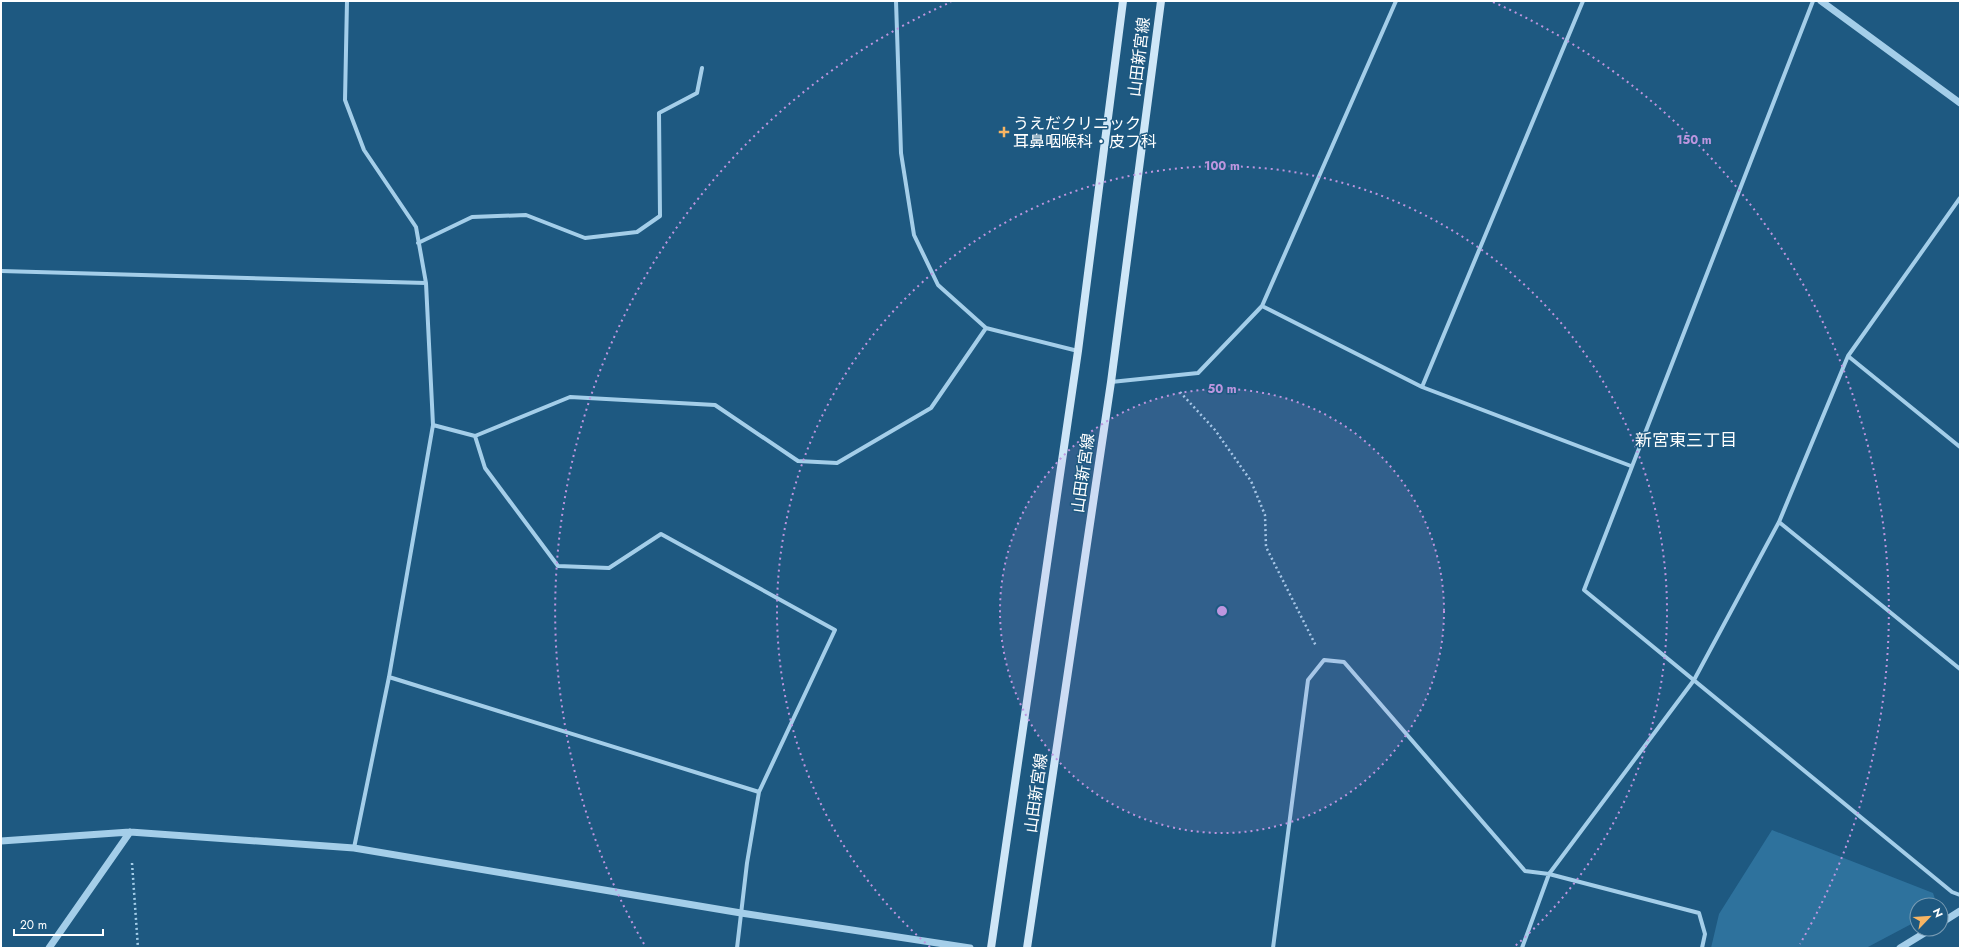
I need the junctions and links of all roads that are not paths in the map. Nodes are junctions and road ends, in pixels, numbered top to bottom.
1 (347, 1) edge
2 (896, 1) edge
3 (1123, 1) edge
4 (1161, 1) edge
5 (1396, 1) edge
6 (1583, 1) edge
7 (1813, 1) edge
8 (1821, 1) edge
9 (702, 68) dead end
10 (1960, 103) edge
11 (1960, 198) edge
12 (418, 243) junction
13 (1, 271) edge
14 (426, 283) junction
15 (1262, 306) junction
16 (986, 328) junction
17 (1078, 351) junction
18 (1848, 356) junction
19 (1111, 382) junction
20 (1422, 386) junction
21 (433, 424) junction
22 (475, 436) junction
23 (1960, 447) edge
24 (1631, 466) junction
25 (1779, 522) junction
26 (1960, 669) edge
27 (389, 677) junction
28 (1694, 680) junction
29 (759, 792) junction
30 (130, 832) junction
31 (1, 841) edge
32 (354, 848) junction
33 (1549, 874) junction
34 (1960, 895) edge
35 (1960, 911) edge
36 (741, 913) junction
37 (1949, 918) edge
38 (1918, 937) edge
39 (50, 948) edge
40 (737, 948) edge
41 (970, 948) edge
42 (991, 948) edge
43 (1027, 948) edge
44 (1273, 948) edge
45 (1522, 948) edge
46 (1702, 948) edge
47 (1900, 948) edge

1 - 12 street
2 - 16 street
3 - 17 main road, 山田新宮線
4 - 19 main road, 山田新宮線
5 - 15 street
6 - 20 street
7 - 24 street
8 - 10 street
9 - 12 street
11 - 18 street
12 - 14 street
13 - 14 street
14 - 21 street
15 - 19 street
15 - 20 street
16 - 17 street
16 - 22 street
17 - 42 main road, 山田新宮線
18 - 23 street
18 - 25 street
19 - 43 main road, 山田新宮線
20 - 24 street
21 - 22 street
21 - 27 street
22 - 29 street
24 - 28 street
25 - 26 street
25 - 28 street
27 - 29 street
27 - 32 street
28 - 33 street
28 - 34 street
29 - 36 street
30 - 31 street
30 - 32 street
30 - 39 street
32 - 36 street
33 - 44 street
33 - 45 street
33 - 46 street
35 - 37 street
36 - 40 street
36 - 41 street
38 - 47 street

